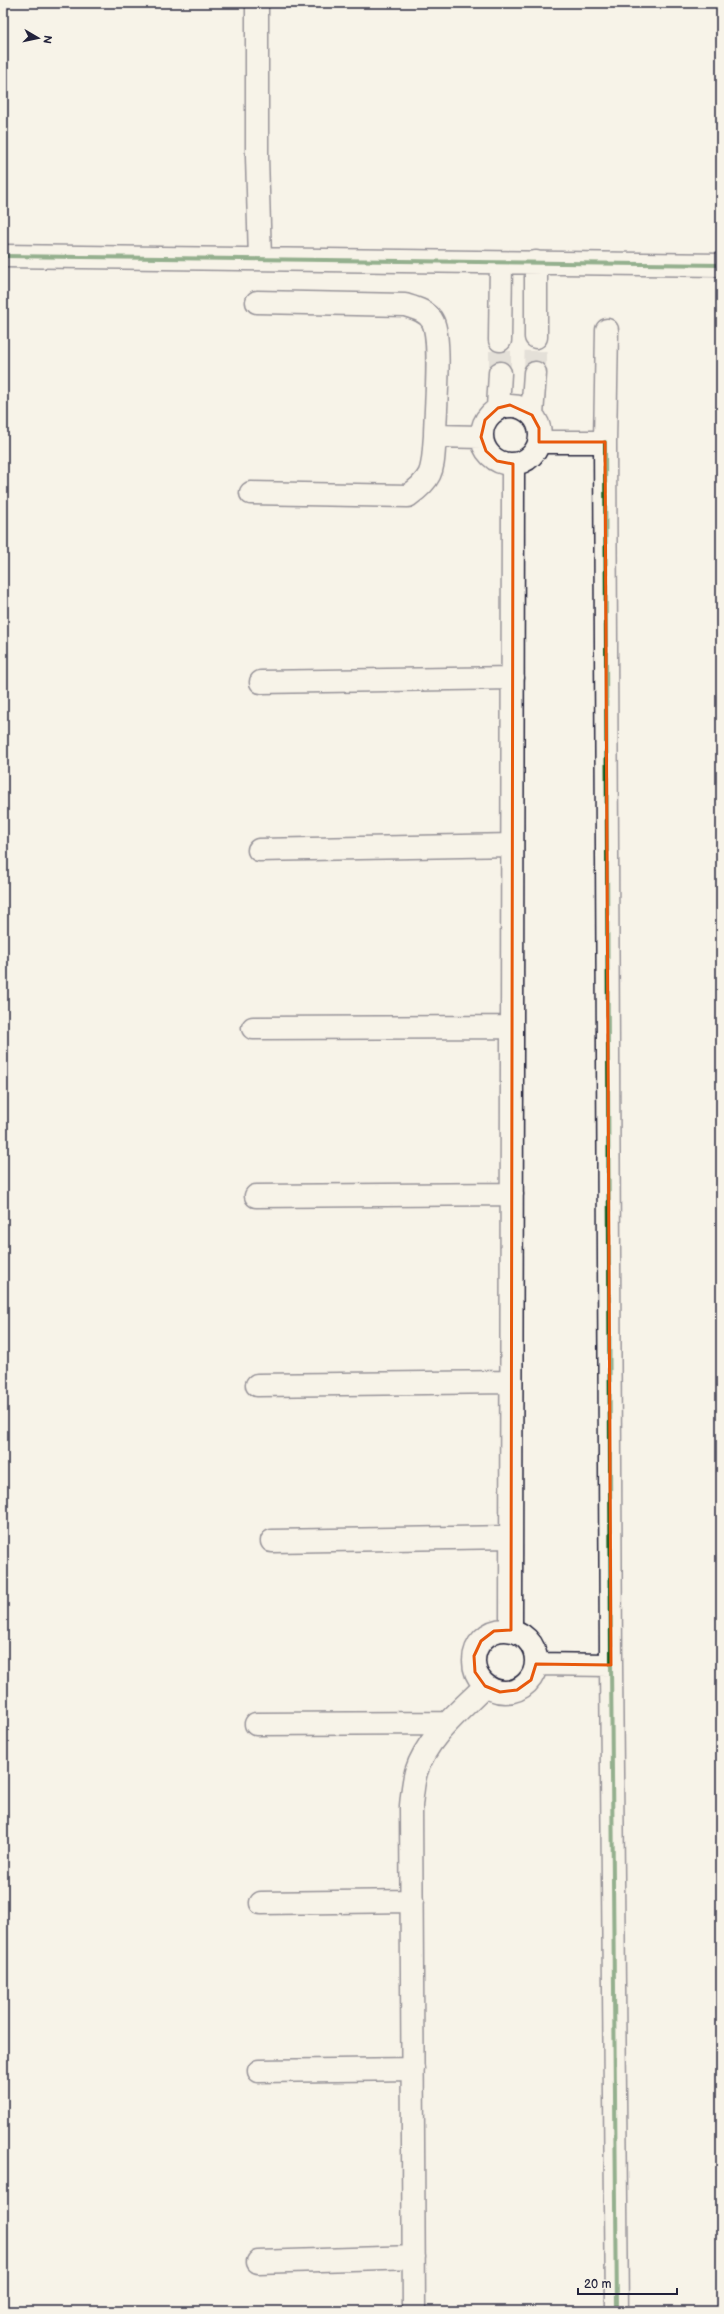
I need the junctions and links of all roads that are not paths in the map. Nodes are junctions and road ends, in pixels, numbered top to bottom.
1 (257, 3) edge
2 (3, 256) edge
3 (260, 259) junction
4 (501, 262) junction
5 (536, 262) junction
6 (721, 265) edge
7 (257, 302) dead end
8 (607, 330) dead end
9 (536, 337) tunnel mouth
10 (500, 340) tunnel mouth
11 (500, 373) tunnel mouth
12 (535, 374) tunnel mouth
13 (498, 408) junction
14 (532, 415) junction
15 (435, 436) junction
16 (481, 436) junction
17 (539, 442) junction
18 (605, 442) junction
19 (512, 464) junction
20 (251, 493) dead end
21 (512, 678) junction
22 (261, 682) dead end
23 (512, 845) junction
24 (259, 850) dead end
25 (512, 1027) junction
26 (252, 1028) dead end
27 (512, 1194) junction
28 (256, 1196) dead end
29 (511, 1382) junction
30 (257, 1385) dead end
31 (511, 1536) junction
32 (272, 1541) dead end
33 (511, 1630) junction
34 (536, 1664) junction
35 (611, 1665) junction
36 (485, 1686) junction
37 (256, 1724) dead end
38 (447, 1724) junction
39 (412, 1901) junction
40 (261, 1904) dead end
41 (413, 2069) junction
42 (259, 2071) dead end
43 (414, 2257) junction
44 (258, 2262) dead end
45 (414, 2311) edge
46 (617, 2311) edge

1 - 3 street
2 - 3 street
3 - 4 street
4 - 5 street
4 - 10 street
5 - 6 street
5 - 9 street
7 - 15 street
8 - 18 street
11 - 13 street
12 - 14 street
13 - 14 street
13 - 16 street
14 - 17 street
15 - 16 street
15 - 20 street
16 - 19 street
17 - 18 street
17 - 19 street
18 - 35 street
19 - 21 street
21 - 22 street
21 - 23 street
23 - 24 street
23 - 25 street
25 - 26 street
25 - 27 street
27 - 28 street
27 - 29 street
29 - 30 street
29 - 31 street
31 - 32 street
31 - 33 street
33 - 34 street
33 - 36 street
34 - 35 street
34 - 36 street
35 - 46 street
36 - 38 street
37 - 38 street
38 - 39 street
39 - 40 street
39 - 41 street
41 - 42 street
41 - 43 street
43 - 44 street
43 - 45 street

